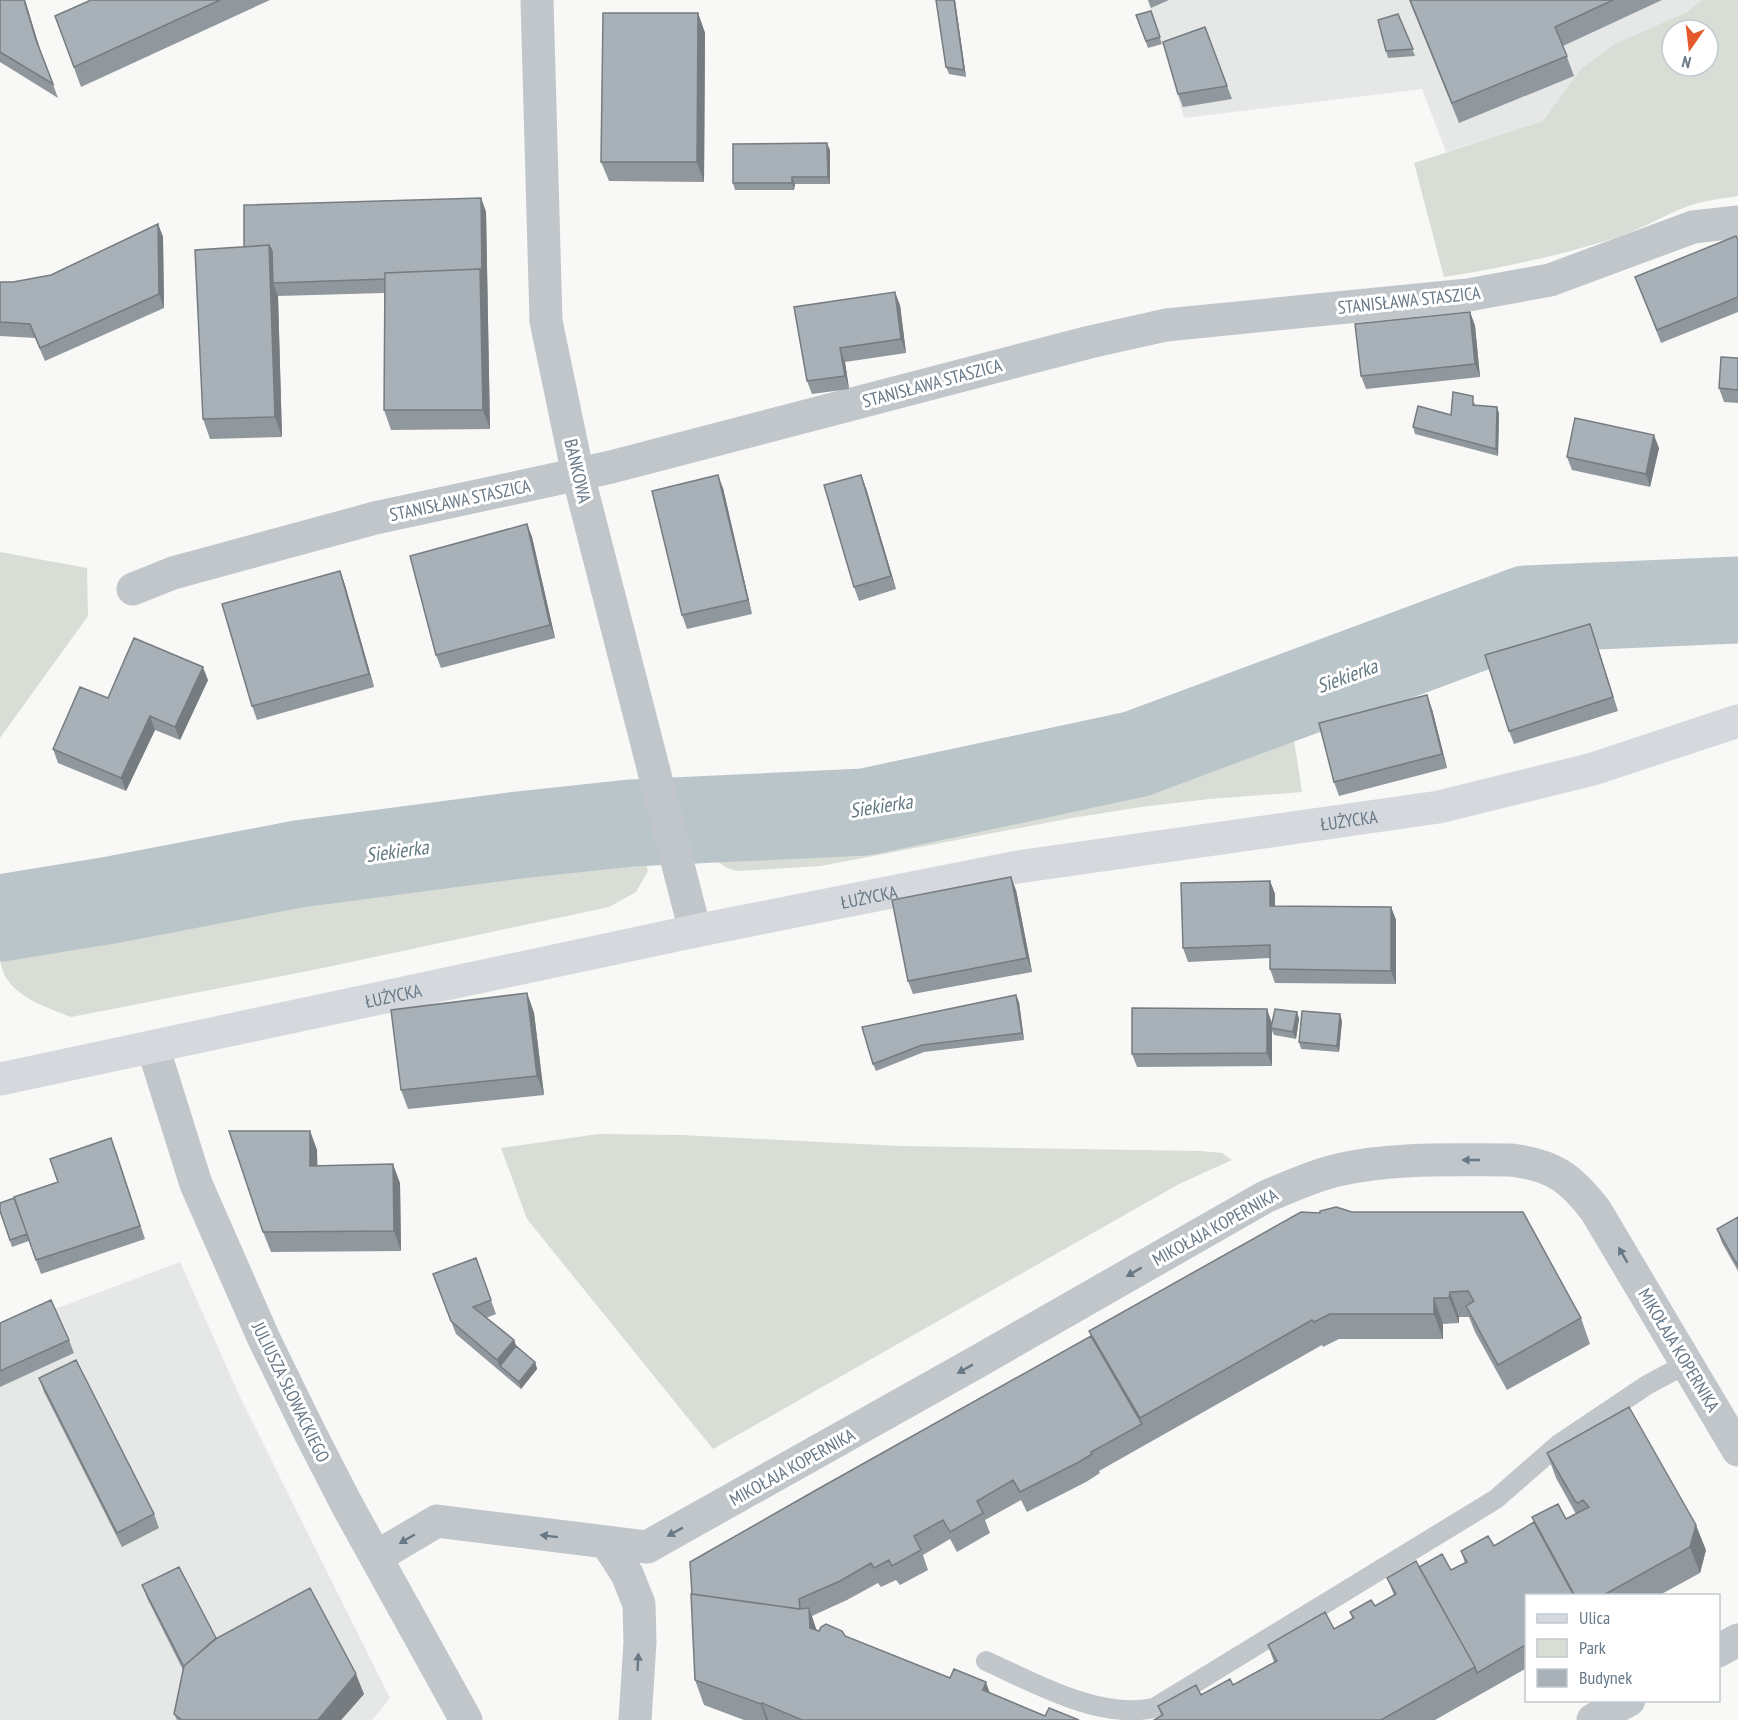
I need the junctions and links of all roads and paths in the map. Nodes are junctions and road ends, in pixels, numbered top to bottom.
1 (537, 0) edge
2 (1738, 222) edge
3 (578, 475) junction
4 (133, 589) dead end
5 (1738, 721) edge
6 (694, 931) junction
7 (153, 1047) junction
8 (0, 1079) edge
9 (1686, 1364) junction
10 (1738, 1450) edge
11 (607, 1543) junction
12 (376, 1557) junction
13 (1738, 1640) edge
14 (1720, 1650) edge
15 (986, 1661) dead end
16 (1627, 1702) edge
17 (466, 1720) edge
18 (635, 1720) edge
19 (1593, 1720) edge

1 - 3 street, BANKOWA
2 - 3 street, STANISŁAWA STASZICA
3 - 4 street, STANISŁAWA STASZICA
3 - 6 street, BANKOWA
5 - 6 street, ŁUŻYCKA
6 - 7 street, ŁUŻYCKA
7 - 8 street, ŁUŻYCKA
7 - 12 street, JULIUSZA SŁOWACKIEGO
9 - 10 street, MIKOŁAJA KOPERNIKA
9 -> 11 street, MIKOŁAJA KOPERNIKA
9 - 15 lane
11 -> 12 street, MIKOŁAJA KOPERNIKA
18 -> 11 street
12 - 17 street, JULIUSZA SŁOWACKIEGO
13 - 14 street
16 - 19 street

